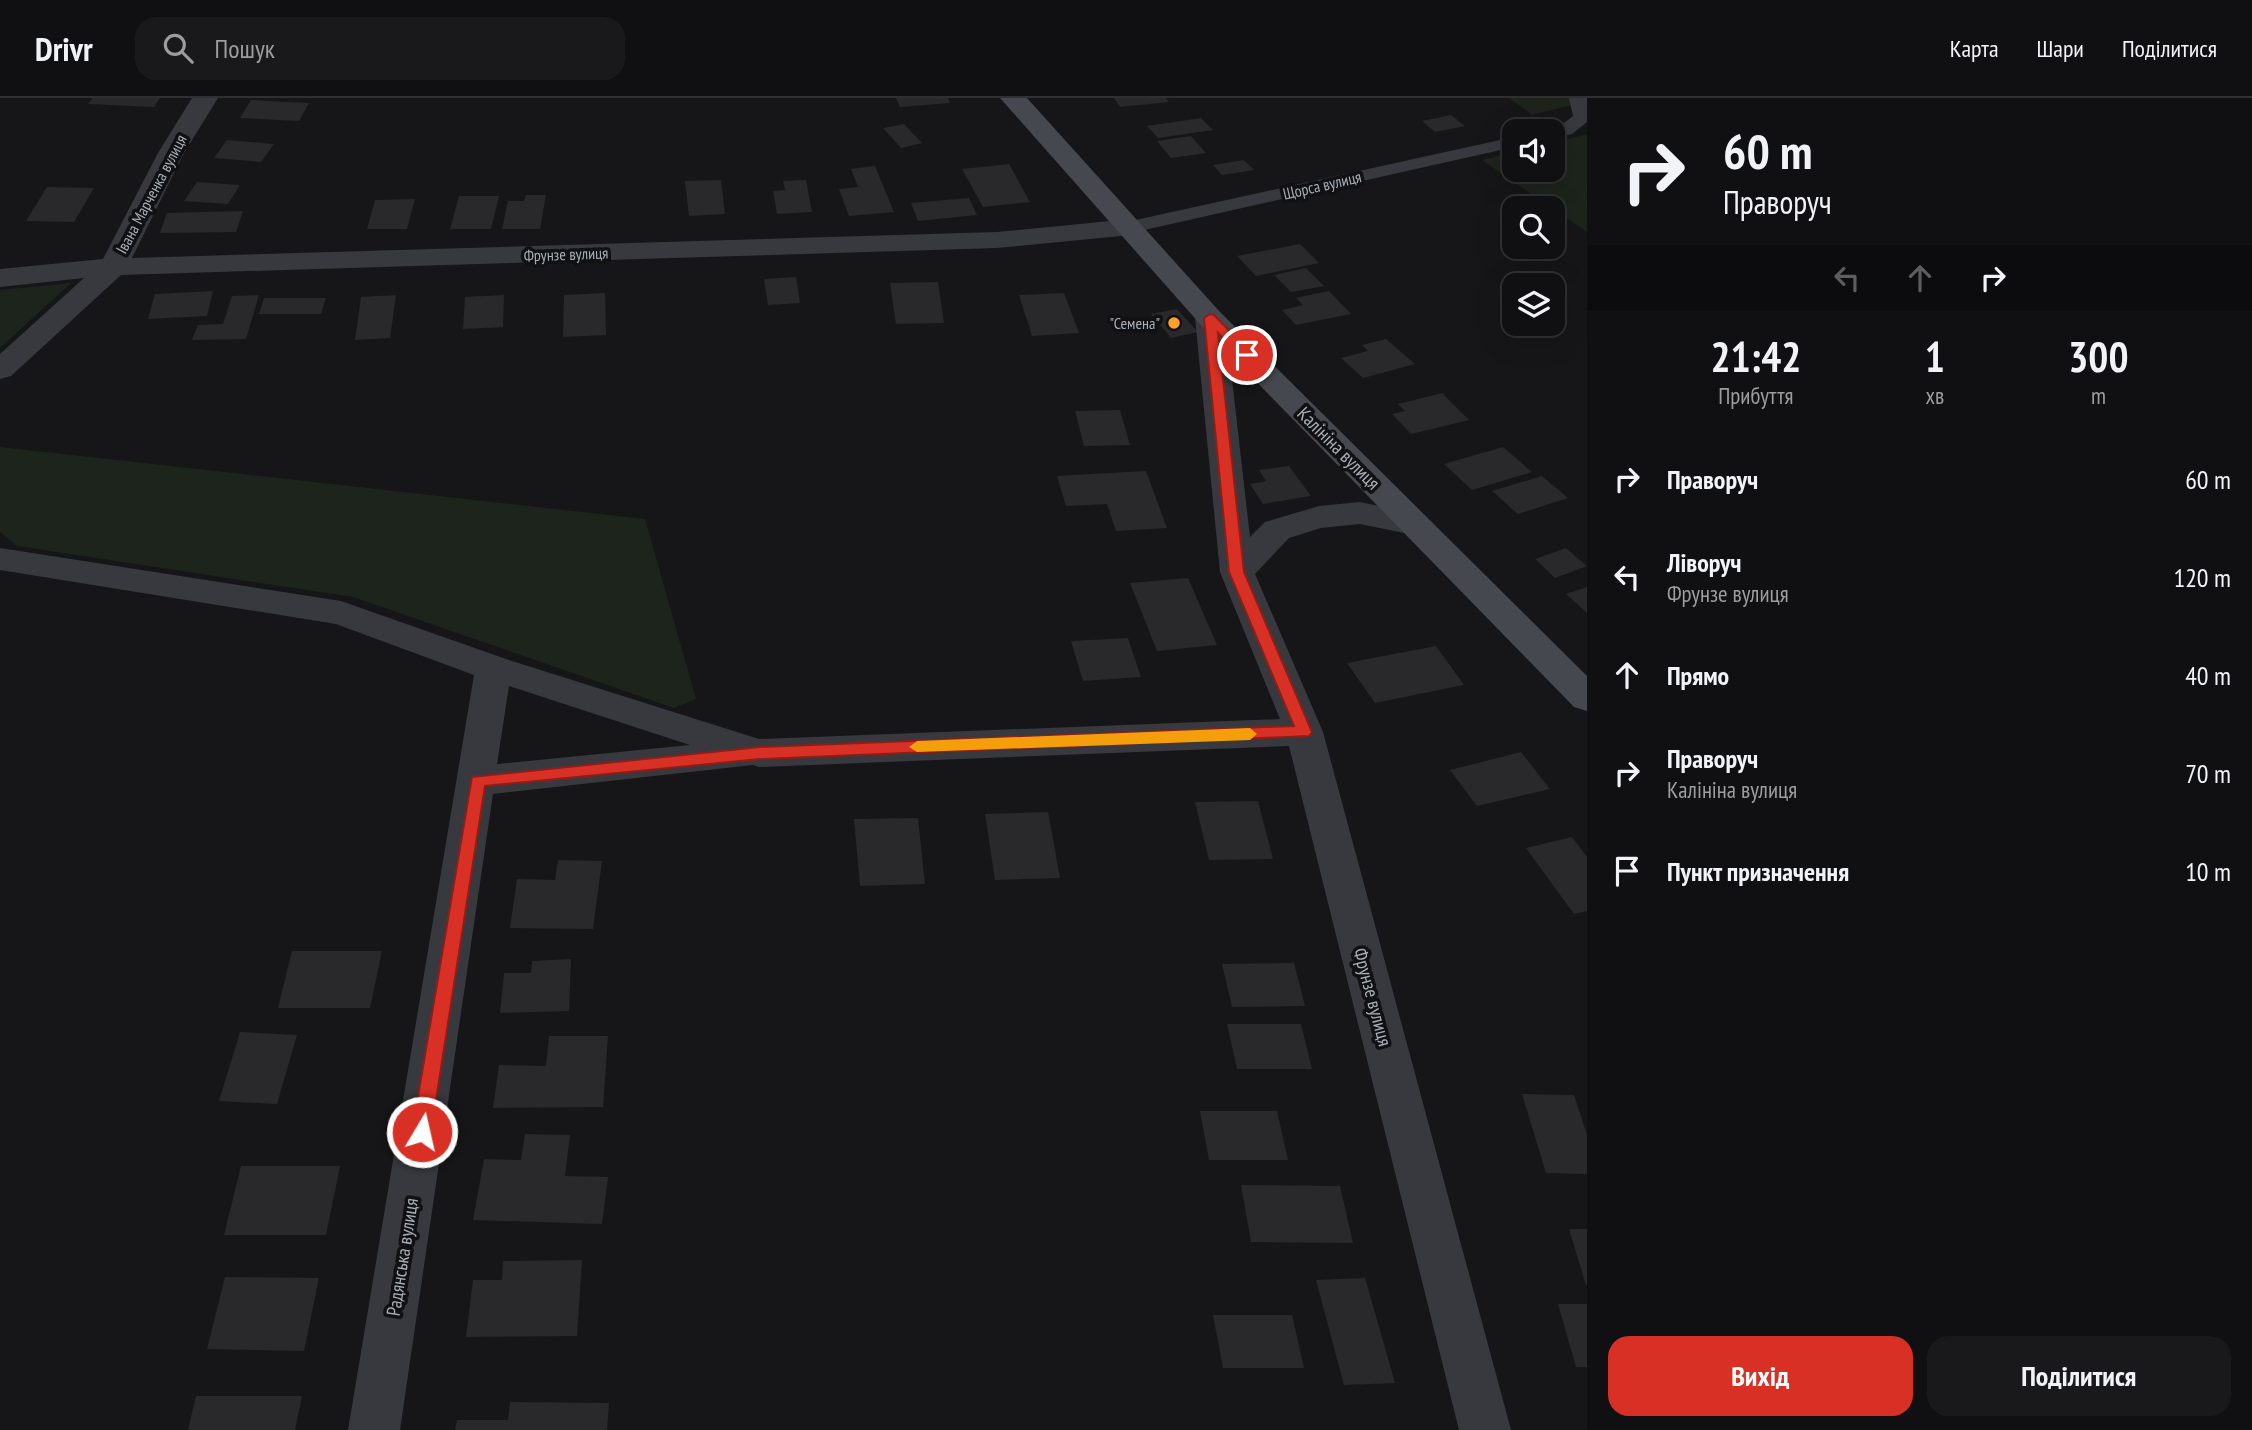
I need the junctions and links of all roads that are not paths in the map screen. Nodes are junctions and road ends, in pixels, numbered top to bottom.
1 (205, 98) edge
2 (1013, 98) edge
3 (1578, 98) edge
4 (1587, 125) edge
5 (1565, 127) edge
6 (1565, 130) edge
7 (1502, 145) edge
8 (1131, 228) junction
9 (113, 267) junction
10 (0, 278) edge
11 (1210, 318) junction
12 (0, 370) edge
13 (1414, 524) junction
14 (0, 559) edge
15 (1237, 572) junction
16 (494, 668) junction
17 (1587, 698) edge
18 (1304, 732) junction
19 (760, 753) junction
20 (477, 781) junction
21 (374, 1430) edge
22 (1485, 1430) edge

1 - 9 street, Івана Марченка вулиця
2 - 8 street, Калініна вулиця
3 - 5 lane
4 - 6 lane
7 - 8 lane, Щорса вулиця
8 - 9 street, Фрунзе вулиця
8 - 11 street, Калініна вулиця
9 - 10 street, Фрунзе вулиця
9 - 12 street, Івана Марченка вулиця
11 - 13 street, Калініна вулиця
11 - 15 street, Фрунзе вулиця
13 - 15 street
13 - 17 street, Калініна вулиця
14 - 16 street
15 - 18 street, Фрунзе вулиця
16 - 19 street
16 - 20 street, Радянська вулиця
18 - 19 street
18 - 22 street, Фрунзе вулиця
19 - 20 street
20 - 21 street, Радянська вулиця

